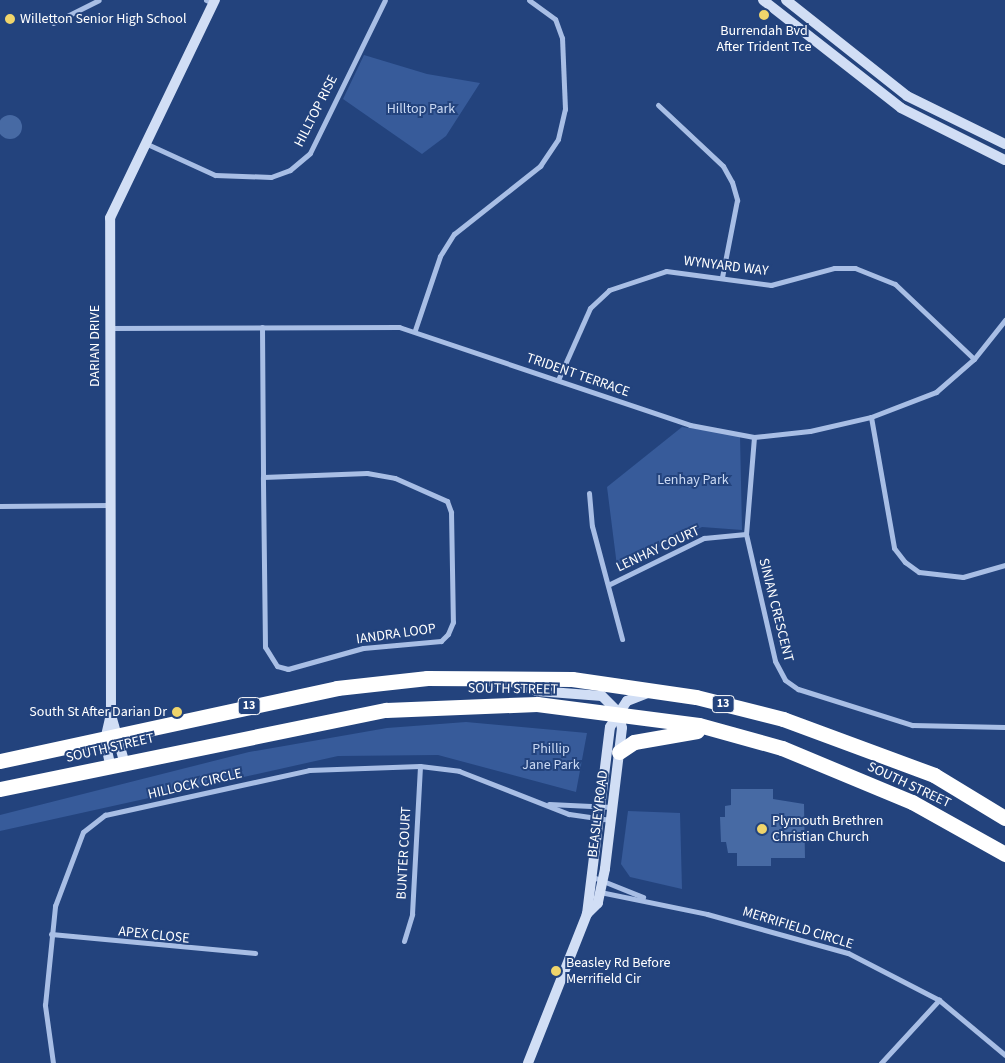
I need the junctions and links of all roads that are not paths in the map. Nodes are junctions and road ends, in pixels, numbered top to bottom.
1 (99, 0) edge
2 (385, 0) edge
3 (529, 0) edge
4 (762, 0) edge
5 (786, 0) edge
6 (211, 1) edge
7 (53, 23) dead end
8 (658, 105) dead end
9 (144, 143) junction
10 (1005, 144) edge
11 (1005, 160) edge
12 (722, 277) junction
13 (1005, 320) edge
14 (262, 326) junction
15 (109, 328) junction
16 (415, 330) junction
17 (974, 359) junction
18 (558, 380) junction
19 (871, 417) junction
20 (754, 437) junction
21 (264, 477) junction
22 (589, 493) dead end
23 (111, 505) junction
24 (0, 506) edge
25 (746, 534) junction
26 (1005, 566) edge
27 (610, 584) junction
28 (622, 639) dead end
29 (502, 677) junction
30 (657, 690) junction
31 (618, 712) junction
32 (111, 716) junction
33 (1005, 727) edge
34 (716, 730) junction
35 (112, 738) junction
36 (619, 752) junction
37 (0, 761) edge
38 (117, 762) junction
39 (420, 766) junction
40 (0, 788) edge
41 (549, 804) junction
42 (601, 806) junction
43 (612, 807) junction
44 (1005, 818) edge
45 (600, 819) junction
46 (611, 820) junction
47 (1005, 854) edge
48 (598, 878) junction
49 (596, 891) junction
50 (646, 899) junction
51 (51, 934) junction
52 (404, 941) dead end
53 (255, 954) dead end
54 (938, 1000) junction
55 (1005, 1055) edge
56 (53, 1063) edge
57 (528, 1063) edge
58 (881, 1063) edge

1 - 7 street
2 - 9 street, HILLTOP RISE
3 - 16 street
4 - 11 main road
5 - 10 main road
6 - 9 main road, DARIAN DRIVE
8 - 12 street
9 - 15 main road, DARIAN DRIVE
12 - 17 street, WYNYARD WAY
12 - 18 street, WYNYARD WAY
13 - 17 street, TRIDENT TERRACE
14 - 15 street, TRIDENT TERRACE
14 - 16 street, TRIDENT TERRACE
14 - 21 street, IANDRA LOOP
15 - 23 main road, DARIAN DRIVE
16 - 18 street, TRIDENT TERRACE
17 - 19 street, TRIDENT TERRACE
18 - 20 street, TRIDENT TERRACE
19 - 20 street, TRIDENT TERRACE
19 - 26 street
20 - 25 street, SINIAN CRESCENT
21 - 21 street, IANDRA LOOP
22 - 27 street, LENHAY COURT
23 - 24 street
23 - 32 main road, DARIAN DRIVE
25 - 27 street, LENHAY COURT
25 - 33 street, SINIAN CRESCENT
27 - 28 street, LENHAY COURT
29 - 30 highway, SOUTH STREET / 13
29 - 31 main road
29 - 35 highway, SOUTH STREET / 13
30 - 31 main road
30 - 44 highway, SOUTH STREET / 13
31 - 34 highway, SOUTH STREET / 13
31 - 36 main road, BEASLEY ROAD
31 - 38 highway, SOUTH STREET / 13
31 - 42 main road, BEASLEY ROAD
32 - 35 main road, DARIAN DRIVE
32 - 35 main road, DARIAN DRIVE
34 - 36 highway
34 - 47 highway, SOUTH STREET / 13
35 - 37 highway, SOUTH STREET / 13
35 - 38 main road, DARIAN DRIVE
35 - 38 main road, DARIAN DRIVE
36 - 43 main road, BEASLEY ROAD
38 - 40 highway, SOUTH STREET / 13
39 - 41 street, HILLOCK CIRCLE
39 - 51 street, HILLOCK CIRCLE
39 - 52 street, BUNTER COURT
41 - 42 street, HILLOCK CIRCLE
41 - 45 street, HILLOCK CIRCLE
42 - 43 street, HILLOCK CIRCLE
42 - 45 main road, BEASLEY ROAD
43 - 46 main road, BEASLEY ROAD
45 - 46 street, HILLOCK CIRCLE
45 - 48 main road, BEASLEY ROAD
46 - 48 main road, BEASLEY ROAD
48 - 49 main road, BEASLEY ROAD
48 - 50 street, MERRIFIELD CIRCLE
49 - 50 street, MERRIFIELD CIRCLE
49 - 57 main road, BEASLEY ROAD
50 - 54 street, MERRIFIELD CIRCLE
51 - 53 street, APEX CLOSE
51 - 56 street, HILLOCK CIRCLE
54 - 55 street, MERRIFIELD CIRCLE
54 - 58 street

